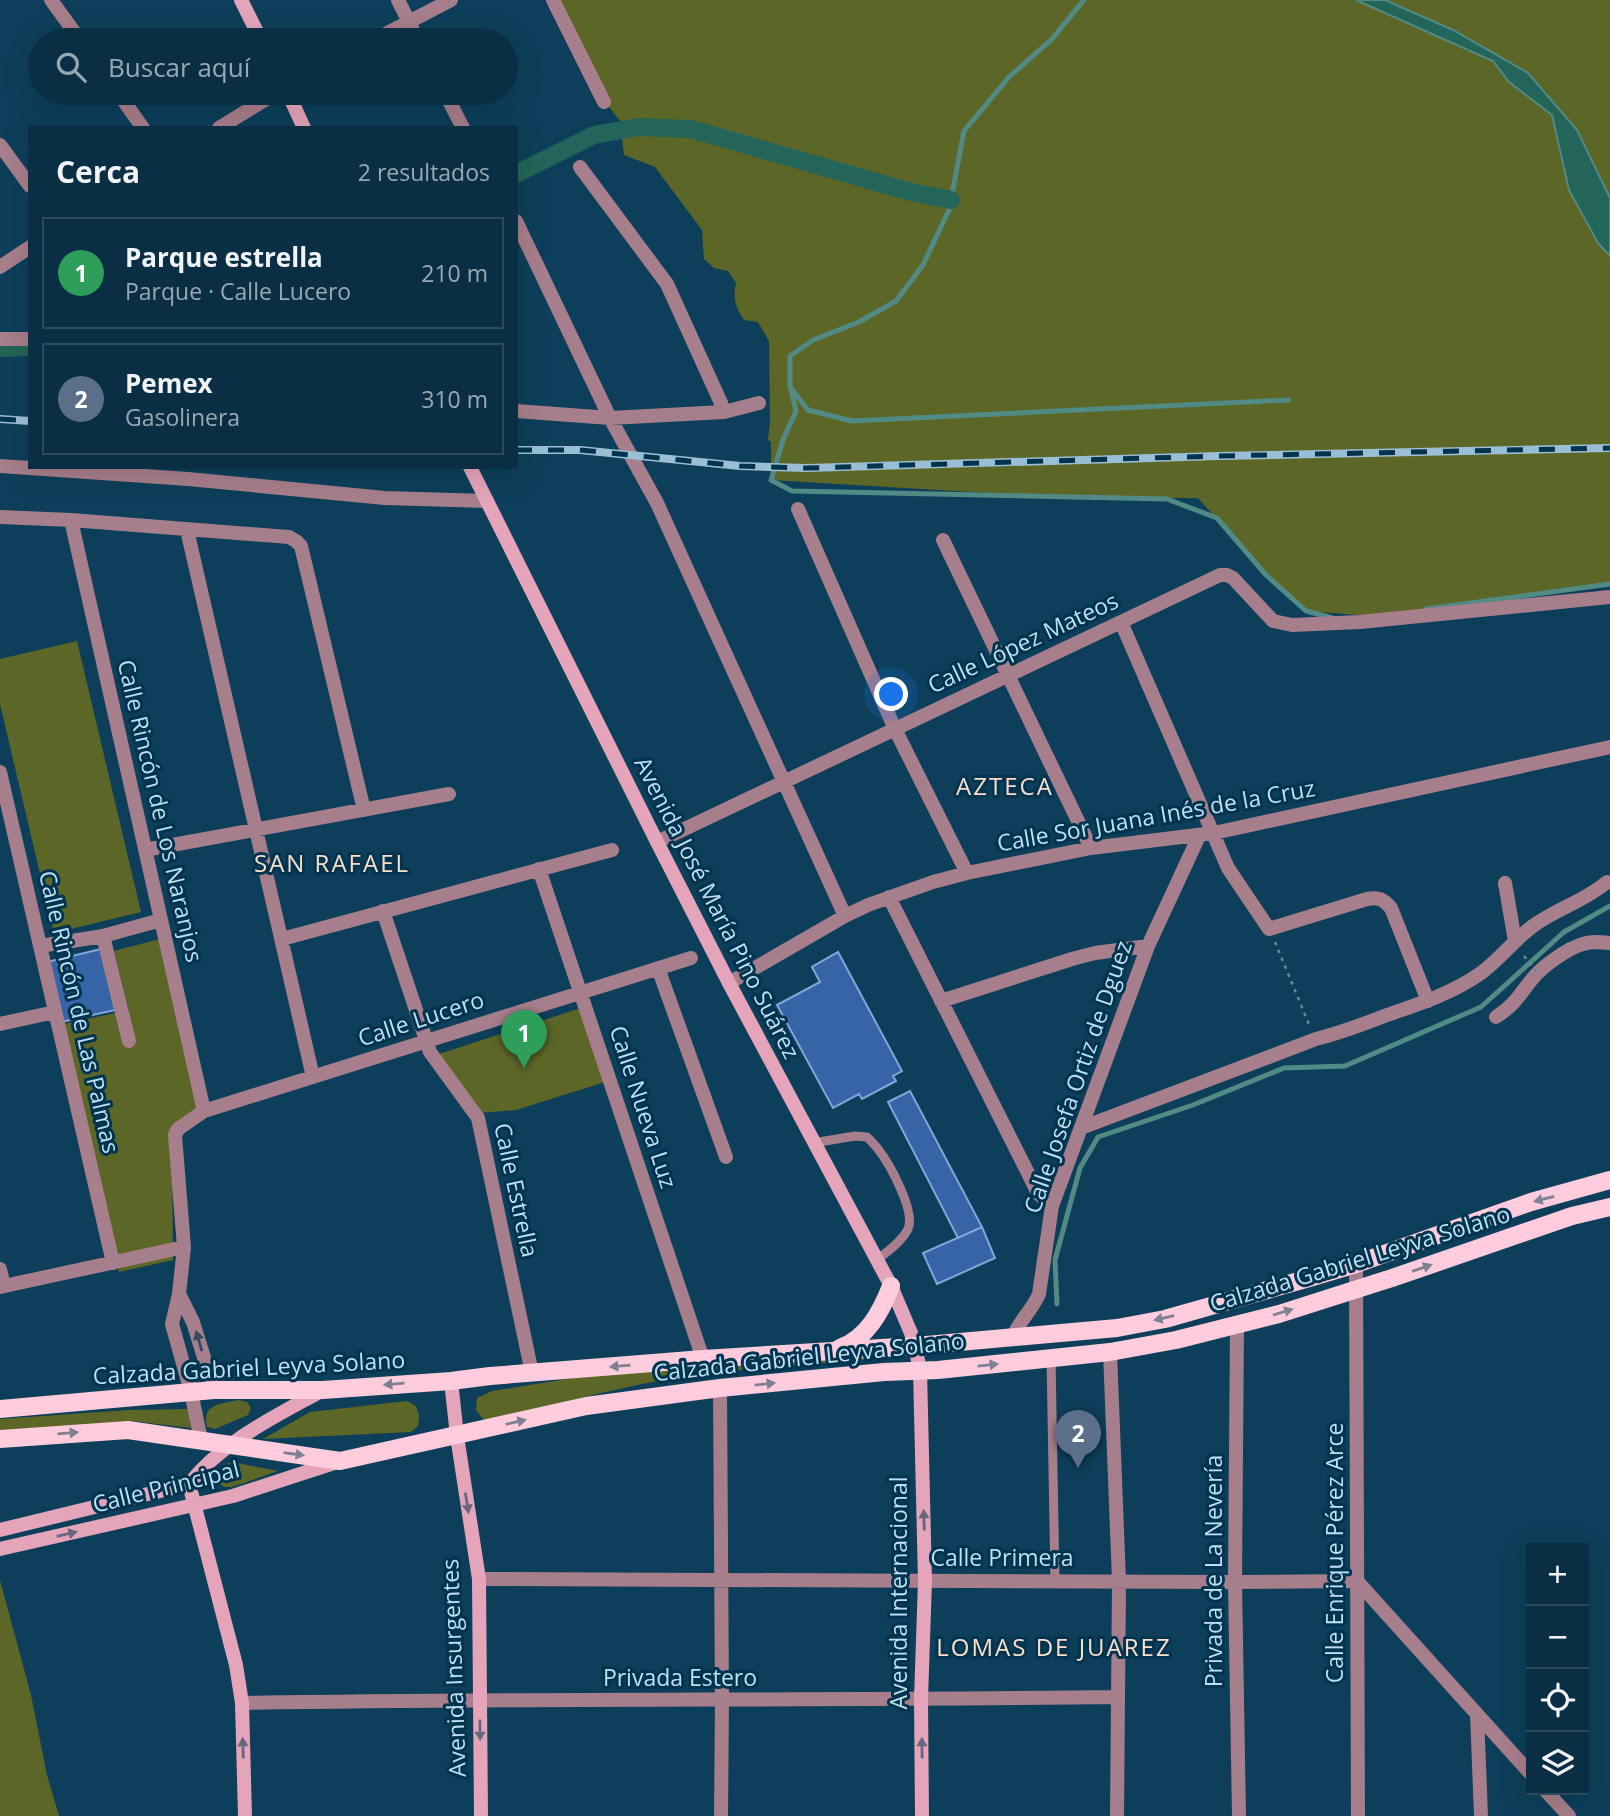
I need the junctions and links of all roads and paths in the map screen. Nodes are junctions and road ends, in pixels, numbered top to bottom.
1 (51, 0) edge
2 (241, 0) edge
3 (398, 0) edge
4 (451, 0) edge
5 (553, 0) edge
6 (409, 22) junction
7 (71, 28) edge
8 (255, 28) edge
9 (397, 28) edge
10 (412, 28) edge
11 (604, 102) dead end
12 (127, 105) edge
13 (256, 105) edge
14 (293, 105) edge
15 (451, 105) edge
16 (142, 126) edge
17 (222, 126) edge
18 (303, 126) edge
19 (462, 126) edge
20 (0, 145) edge
21 (580, 167) dead end
22 (28, 183) edge
23 (518, 226) edge
24 (28, 248) edge
25 (0, 267) edge
26 (0, 339) edge
27 (28, 339) edge
28 (760, 403) dead end
29 (518, 411) edge
30 (724, 412) junction
31 (610, 418) junction
32 (0, 466) edge
33 (28, 468) edge
34 (43, 469) edge
35 (471, 469) edge
36 (487, 501) junction
37 (797, 509) dead end
38 (0, 517) edge
39 (71, 520) junction
40 (187, 530) junction
41 (943, 540) dead end
42 (1610, 597) edge
43 (1121, 622) junction
44 (1009, 675) junction
45 (895, 729) junction
46 (1610, 747) edge
47 (0, 772) edge
48 (784, 782) junction
49 (449, 794) dead end
50 (364, 810) junction
51 (257, 830) junction
52 (1214, 833) junction
53 (1199, 836) junction
54 (657, 842) junction
55 (1091, 848) junction
56 (145, 850) junction
57 (612, 850) dead end
58 (539, 870) junction
59 (967, 873) junction
60 (1607, 882) dead end
61 (1505, 883) dead end
62 (889, 897) junction
63 (383, 911) junction
64 (845, 916) junction
65 (161, 920) junction
66 (1269, 929) junction
67 (103, 936) junction
68 (282, 939) junction
69 (1515, 941) junction
70 (1610, 943) edge
71 (40, 946) junction
72 (1148, 946) junction
73 (1524, 956) dead end
74 (691, 958) dead end
75 (658, 968) junction
76 (1541, 977) dead end
77 (729, 983) junction
78 (581, 992) junction
79 (941, 1001) junction
80 (1427, 1001) junction
81 (55, 1012) junction
82 (1496, 1017) dead end
83 (0, 1024) edge
84 (1316, 1039) junction
85 (129, 1041) dead end
86 (427, 1041) junction
87 (313, 1077) junction
88 (204, 1111) junction
89 (1081, 1128) junction
90 (813, 1143) junction
91 (726, 1157) dead end
92 (1604, 1182) edge
93 (1052, 1206) junction
94 (1607, 1208) edge
95 (184, 1247) junction
96 (877, 1260) junction
97 (113, 1263) junction
98 (1356, 1264) junction
99 (0, 1269) edge
100 (891, 1286) junction
101 (2, 1287) edge
102 (1357, 1290) junction
103 (179, 1294) junction
104 (1237, 1325) junction
105 (1013, 1337) junction
106 (915, 1346) junction
107 (830, 1351) junction
108 (1110, 1352) junction
109 (1051, 1358) junction
110 (703, 1359) junction
111 (920, 1370) junction
112 (532, 1373) junction
113 (451, 1381) junction
114 (720, 1388) junction
115 (214, 1390) junction
116 (323, 1390) junction
117 (191, 1392) junction
118 (0, 1409) edge
119 (457, 1436) junction
120 (0, 1439) edge
121 (201, 1440) junction
122 (230, 1446) junction
123 (340, 1461) junction
124 (189, 1484) junction
125 (195, 1505) junction
126 (0, 1530) edge
127 (0, 1549) edge
128 (479, 1579) junction
129 (721, 1579) junction
130 (925, 1581) junction
131 (1055, 1581) junction
132 (1119, 1581) junction
133 (1357, 1581) junction
134 (1235, 1582) junction
135 (1118, 1697) junction
136 (921, 1699) junction
137 (480, 1700) junction
138 (722, 1701) junction
139 (242, 1703) junction
140 (1477, 1714) junction
141 (1526, 1768) edge
142 (1550, 1795) edge
143 (246, 1816) edge
144 (481, 1816) edge
145 (721, 1816) edge
146 (922, 1816) edge
147 (1116, 1816) edge
148 (1239, 1816) edge
149 (1358, 1816) edge
150 (1481, 1816) edge
151 (1569, 1816) edge

1 - 7 street
2 - 8 street
3 - 6 street
4 - 6 street
5 - 11 street
6 - 9 street
6 - 10 street
12 - 16 street
13 - 17 street
14 - 18 street
15 - 19 street
20 - 22 street
21 - 30 street
23 - 31 street
24 - 25 street
26 - 27 street
28 - 30 street
29 - 31 street
30 - 31 street
31 - 48 street
32 - 33 street
34 - 36 street
35 - 36 street, Avenida José María Pino Suárez
36 - 54 street, Avenida José María Pino Suárez
37 - 45 street
38 - 39 street
39 - 40 street
39 - 56 street, Calle Rincón de Los Naranjos
40 - 50 street
40 - 51 street
41 - 44 street
42 - 43 street, Calle López Mateos
43 - 44 street, Calle López Mateos
43 - 52 street
44 - 45 street, Calle López Mateos
44 - 55 street
45 - 48 street, Calle López Mateos
45 - 59 street
46 - 52 street, Calle Sor Juana Inés de la Cruz
47 - 71 street, Calle Rincón de Las Palmas
48 - 54 street, Calle López Mateos
48 - 64 street
49 - 50 street
50 - 51 street
51 - 56 street
51 - 68 street
52 - 53 street, Calle Sor Juana Inés de la Cruz
52 - 66 street
53 - 55 street, Calle Sor Juana Inés de la Cruz
53 - 72 street, Calle Josefa Ortiz de Dguez
54 - 77 street, Avenida José María Pino Suárez
55 - 59 street, Calle Sor Juana Inés de la Cruz
56 - 65 street, Calle Rincón de Los Naranjos
57 - 58 street
58 - 63 street
58 - 78 street, Calle Nueva Luz
59 - 62 street, Calle Sor Juana Inés de la Cruz
60 - 69 street
61 - 69 street
62 - 64 street, Calle Sor Juana Inés de la Cruz
62 - 79 street
63 - 68 street
63 - 86 street, Calle Estrella
64 - 77 street, Calle Sor Juana Inés de la Cruz
65 - 67 street
65 - 88 street, Calle Rincón de Los Naranjos
66 - 80 street
66 - 84 path
67 - 71 street
67 - 85 street
68 - 87 street
69 - 80 street
70 - 82 street
71 - 81 street, Calle Rincón de Las Palmas
72 - 79 street
72 - 89 street, Calle Josefa Ortiz de Dguez
73 - 76 path, bridge
74 - 75 street, Calle Lucero
75 - 78 street, Calle Lucero
75 - 91 street
77 - 90 street, Avenida José María Pino Suárez
78 - 86 street, Calle Lucero
78 - 110 street, Calle Nueva Luz
79 - 93 street
80 - 84 street
81 - 83 street
81 - 97 street, Calle Rincón de Las Palmas
84 - 89 street
86 - 87 street, Calle Lucero
86 - 112 street, Calle Estrella
87 - 88 street, Calle Lucero
88 - 95 street
89 - 93 street, Calle Josefa Ortiz de Dguez
90 - 96 street, Avenida José María Pino Suárez
90 - 96 lane
92 - 94 main road
92 -> 98 main road, Calzada Gabriel Leyva Solano
93 - 105 street, Calle Josefa Ortiz de Dguez
102 -> 94 main road, Calzada Gabriel Leyva Solano
95 - 97 street
95 - 103 street
96 - 100 street, Avenida José María Pino Suárez
97 - 101 street
98 - 102 street, Calle Enrique Pérez Arce
98 -> 105 main road, Calzada Gabriel Leyva Solano
99 - 101 street
100 - 106 street, Avenida José María Pino Suárez
100 - 107 main road
104 -> 102 main road, Calzada Gabriel Leyva Solano
102 - 133 street, Calle Enrique Pérez Arce
115 -> 103 street
103 - 117 street
104 - 108 main road, Calzada Gabriel Leyva Solano
104 - 134 street, Privada de La Nevería
105 - 106 main road, Calzada Gabriel Leyva Solano
106 - 107 main road, Calzada Gabriel Leyva Solano
106 - 111 street, Avenida José María Pino Suárez
107 - 110 main road, Calzada Gabriel Leyva Solano
108 - 109 main road, Calzada Gabriel Leyva Solano
108 - 132 street
111 -> 109 main road, Calzada Gabriel Leyva Solano
109 - 131 lane
110 -> 112 main road, Calzada Gabriel Leyva Solano
114 -> 111 main road, Calzada Gabriel Leyva Solano
130 -> 111 street, Avenida Internacional
112 - 113 main road, Calzada Gabriel Leyva Solano
113 -> 116 main road, Calzada Gabriel Leyva Solano
113 - 119 street, Avenida Insurgentes
119 -> 114 main road, Calzada Gabriel Leyva Solano
114 - 129 street
115 - 116 main road, Calzada Gabriel Leyva Solano
115 - 117 main road, Calzada Gabriel Leyva Solano
116 - 122 street, Calle Principal
117 - 118 main road, Calzada Gabriel Leyva Solano
117 - 121 street
119 - 123 main road, Calzada Gabriel Leyva Solano
119 -> 128 street, Avenida Insurgentes
120 -> 121 main road, Calzada Gabriel Leyva Solano
121 - 122 main road, Calzada Gabriel Leyva Solano
122 -> 123 main road, Calzada Gabriel Leyva Solano
122 - 124 street, Calle Principal
123 - 125 street, Calle Principal
124 - 125 street
124 - 126 street, Calle Principal
127 -> 125 street, Calle Principal
125 - 139 street
128 - 129 street, Calle Primera
128 - 137 street, Avenida Insurgentes
129 - 130 street, Calle Primera
129 - 138 street
130 - 131 street, Calle Primera
130 - 136 street, Avenida Internacional
131 - 132 street, Calle Primera
132 - 134 street, Calle Primera
132 - 135 street
133 - 134 street, Calle Primera
133 - 140 street
133 - 149 street, Calle Enrique Pérez Arce
134 - 148 street, Privada de La Nevería
135 - 136 street, Privada Estero
135 - 147 street
136 - 138 street, Privada Estero
146 -> 136 street, Avenida Internacional
137 - 138 street, Privada Estero
137 - 139 street, Privada Estero
137 -> 144 street, Avenida Insurgentes
138 - 145 street
143 -> 139 street
140 - 141 street
140 - 150 street
142 - 151 street

